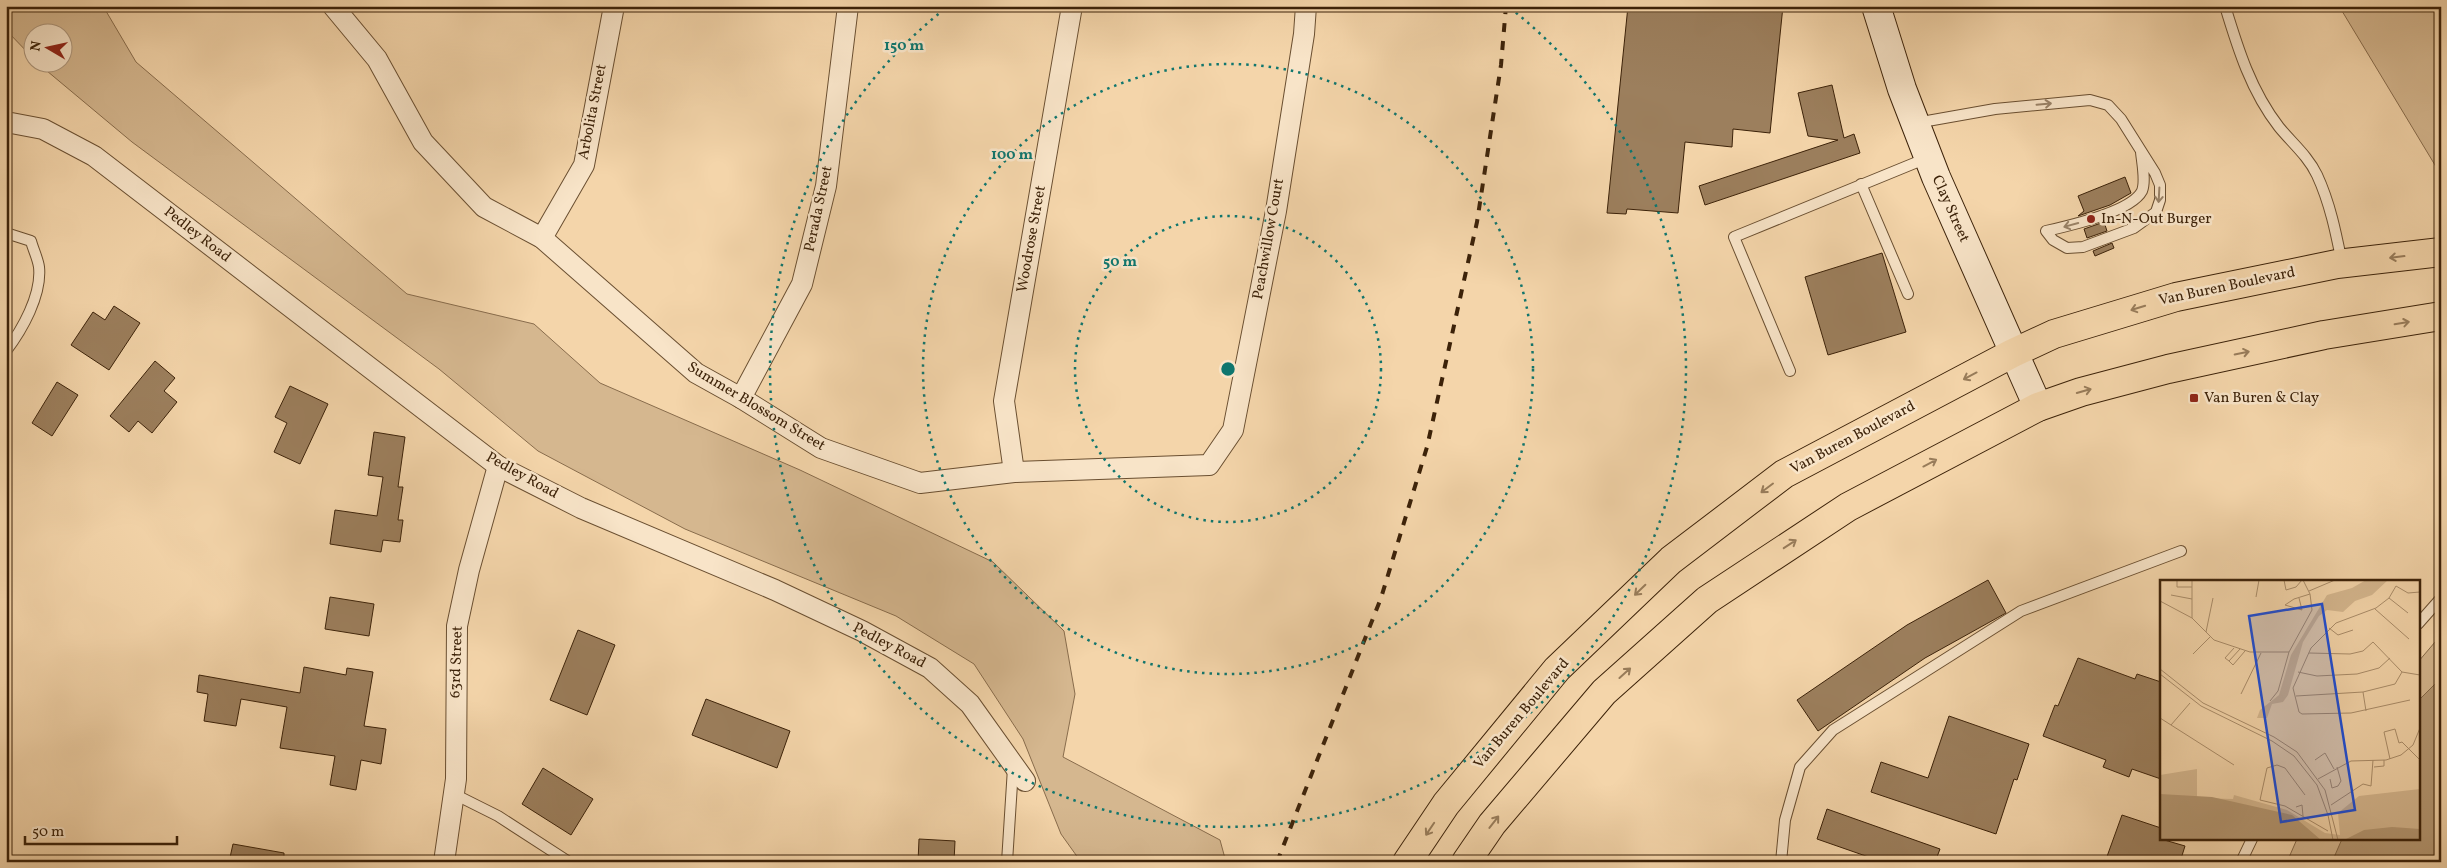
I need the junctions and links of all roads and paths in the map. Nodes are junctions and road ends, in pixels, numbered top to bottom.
1 (333, 6) edge
2 (614, 6) edge
3 (848, 6) edge
4 (1072, 6) edge
5 (1306, 6) edge
6 (1876, 6) edge
7 (2225, 6) edge
8 (6, 122) edge
9 (1915, 124) junction
10 (2141, 152) junction
11 (1928, 157) junction
12 (1862, 184) junction
13 (6, 233) edge
14 (542, 238) junction
15 (2441, 252) edge
16 (2342, 263) junction
17 (1908, 294) dead end
18 (2441, 316) edge
19 (6, 351) edge
20 (2013, 353) junction
21 (1790, 371) dead end
22 (741, 398) junction
23 (2038, 407) junction
24 (1209, 465) joint
25 (498, 466) junction
26 (1014, 472) junction
27 (2181, 551) dead end
28 (2441, 598) edge
29 (2422, 611) edge
30 (1019, 773) joint
31 (454, 794) junction
32 (2252, 840) edge
33 (444, 862) edge
34 (569, 862) edge
35 (1007, 862) edge
36 (1407, 862) edge
37 (1466, 862) edge
38 (1781, 862) edge
39 (2242, 862) edge

1 - 14 street, Summer Blossom Street
2 - 14 street, Arbolita Street
3 - 22 street, Perada Street
4 - 26 street, Woodrose Street
5 - 24 street, Peachwillow Court
6 - 9 main road, Clay Street
7 - 16 lane
8 - 25 street, Pedley Road
9 -> 10 lane
9 - 11 main road, Clay Street
10 - 10 lane
11 - 12 lane
11 - 20 main road, Clay Street
12 - 17 lane
12 - 21 lane
13 - 19 lane
14 - 22 street, Summer Blossom Street
15 -> 16 main road, Van Buren Boulevard
16 -> 20 main road, Van Buren Boulevard
23 -> 18 main road
20 - 23 main road, Clay Street
20 -> 36 main road, Van Buren Boulevard
22 - 26 street, Summer Blossom Street
37 -> 23 main road
24 - 26 street, Summer Blossom Street
25 - 30 street, Pedley Road
25 - 31 street, 63rd Street
27 - 38 lane
28 - 29 lane
30 - 35 lane
31 - 33 street, 63rd Street
31 - 34 lane
32 - 39 lane

